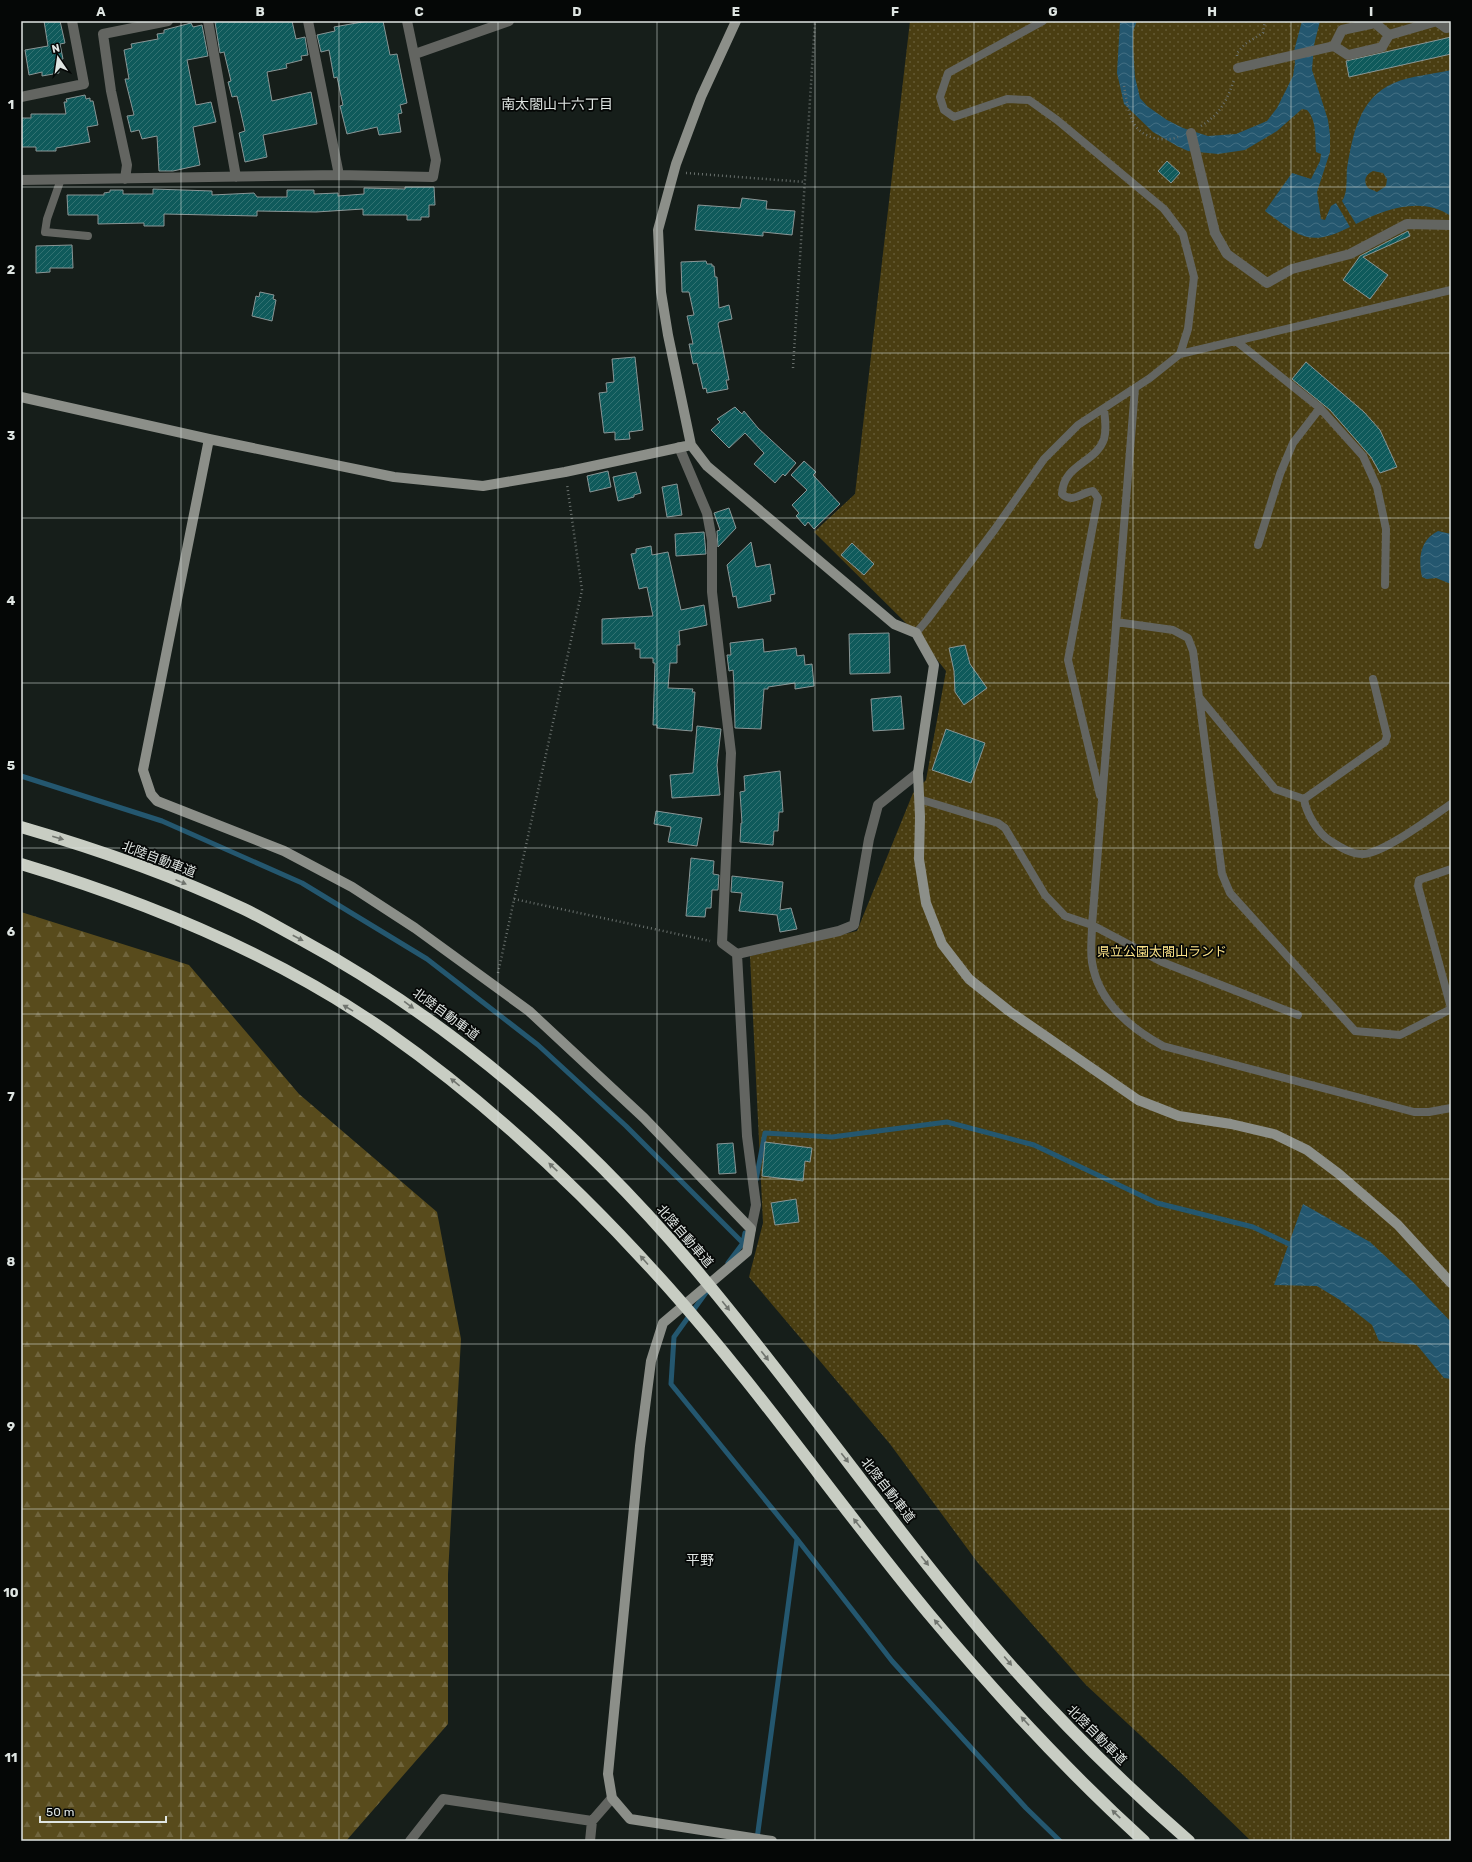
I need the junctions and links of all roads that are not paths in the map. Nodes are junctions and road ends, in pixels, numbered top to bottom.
1 (72, 21) edge
2 (168, 21) edge
3 (208, 21) edge
4 (308, 21) edge
5 (407, 21) edge
6 (509, 21) edge
7 (736, 21) edge
8 (1043, 21) edge
9 (1436, 21) edge
10 (135, 24) edge
11 (1451, 27) edge
12 (1389, 35) junction
13 (1334, 46) junction
14 (415, 54) junction
15 (1238, 68) road end
16 (21, 97) edge
17 (1191, 133) road end
18 (339, 175) junction
19 (236, 177) junction
20 (125, 178) junction
21 (61, 179) junction
22 (21, 180) edge
23 (1451, 225) edge
24 (88, 236) dead end
25 (1451, 290) edge
26 (1236, 341) junction
27 (1180, 354) junction
28 (1134, 388) junction
29 (21, 397) edge
30 (1104, 408) junction
31 (1320, 408) junction
32 (210, 439) junction
33 (691, 445) junction
34 (679, 447) junction
35 (1258, 545) dead end
36 (1385, 585) dead end
37 (1116, 622) junction
38 (916, 633) junction
39 (1372, 679) dead end
40 (1199, 697) junction
41 (918, 773) junction
42 (919, 799) junction
43 (1304, 800) junction
44 (1102, 803) junction
45 (1451, 804) edge
46 (21, 827) edge
47 (21, 864) edge
48 (1451, 869) edge
49 (1092, 925) junction
50 (737, 954) junction
51 (1451, 1009) edge
52 (1298, 1015) dead end
53 (1451, 1108) edge
54 (751, 1229) junction
55 (1451, 1283) edge
56 (612, 1798) junction
57 (592, 1821) junction
58 (410, 1841) edge
59 (590, 1841) edge
60 (772, 1841) edge
61 (1144, 1841) edge
62 (1189, 1841) edge

1 - 16 street
2 - 10 street
3 - 19 street
4 - 18 street
5 - 14 street
6 - 14 street
7 - 33 street
8 - 27 lane
9 - 11 street
9 - 12 street
10 - 20 street
12 - 13 street
12 - 13 street
13 - 15 street
14 - 18 street
17 - 23 street
18 - 19 street
19 - 20 street
20 - 21 street
21 - 22 street
21 - 24 lane
25 - 26 lane
26 - 27 lane
26 - 31 lane
27 - 28 lane
28 - 30 lane
28 - 37 lane
29 - 32 street
30 - 38 lane
30 - 44 lane
31 - 35 lane
31 - 36 lane
32 - 34 street
32 - 54 street
33 - 34 street
33 - 38 street
34 - 50 street
37 - 40 lane
37 - 44 lane
38 - 41 street
39 - 43 lane
40 - 43 lane
40 - 51 lane
41 - 42 street
41 - 50 street
42 - 49 lane
42 - 55 street
43 - 45 lane
44 - 49 lane
46 -> 62 highway, 北陸自動車道
61 -> 47 highway
48 - 51 lane
49 - 52 lane
49 - 53 lane
50 - 54 street
54 - 56 street
56 - 57 street
56 - 60 street
57 - 58 street
57 - 59 street

